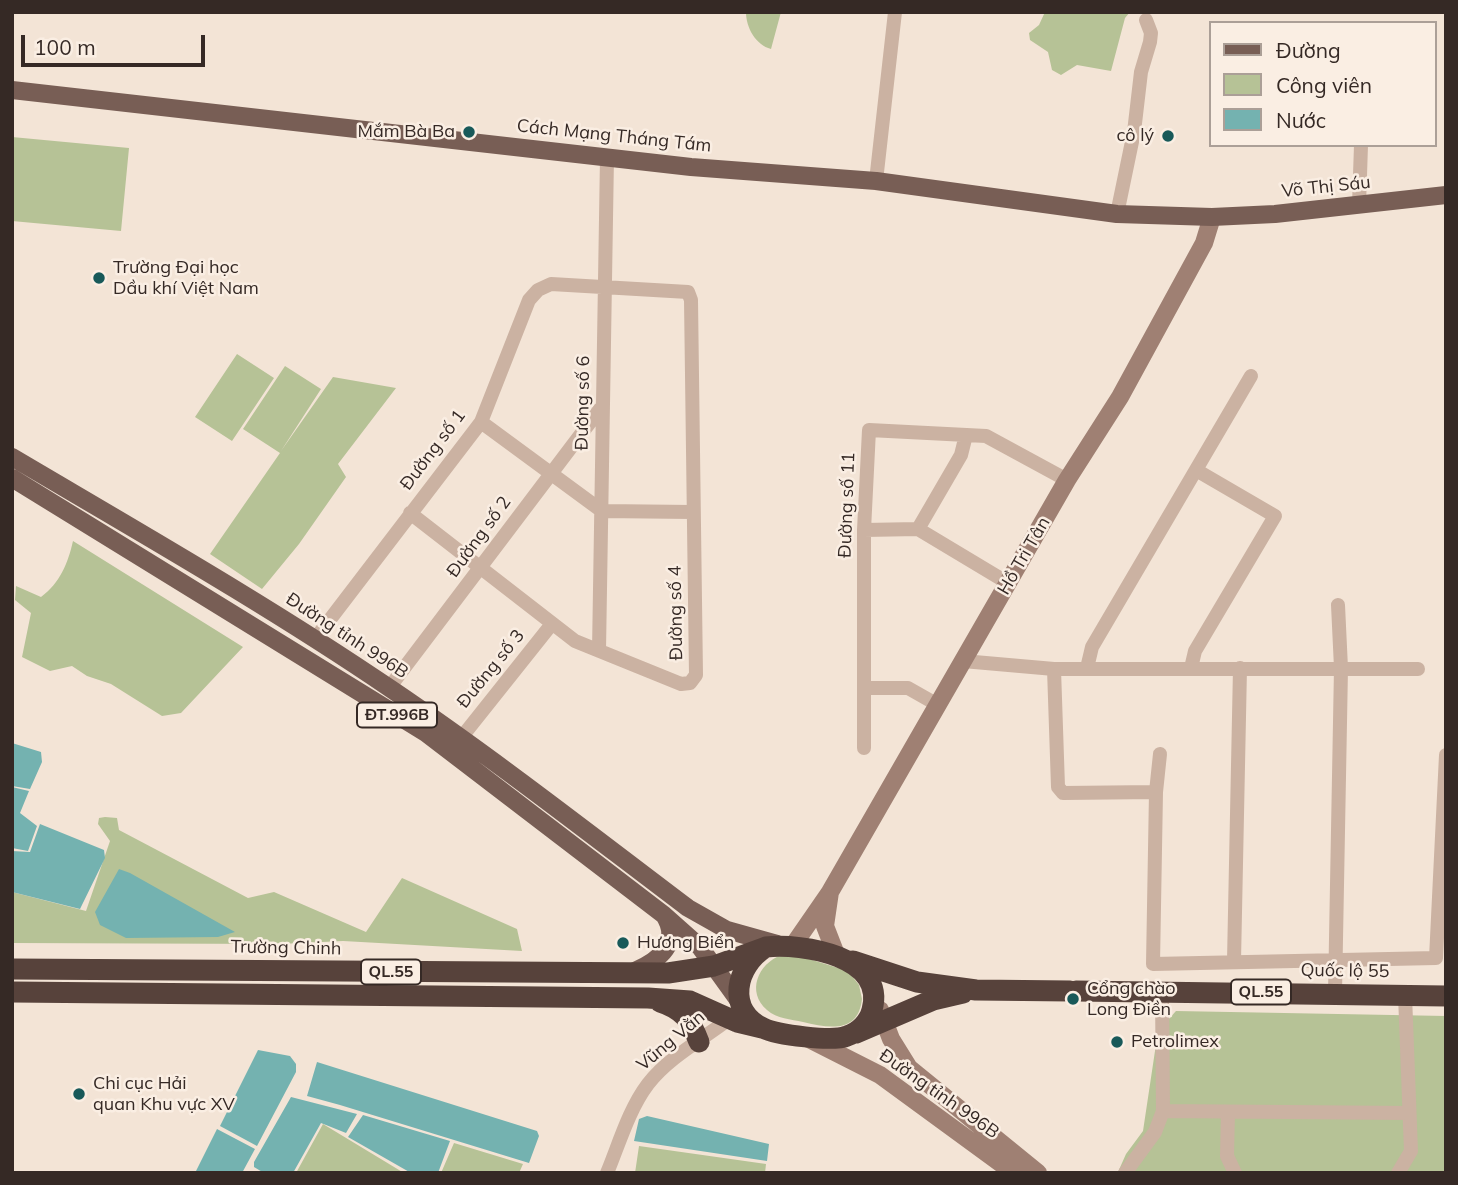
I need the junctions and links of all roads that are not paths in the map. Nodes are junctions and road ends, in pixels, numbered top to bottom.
1 (895, 12) edge
2 (1146, 20) dead end
3 (12, 90) edge
4 (1361, 147) edge
5 (607, 157) junction
6 (876, 181) junction
7 (1446, 195) edge
8 (1359, 205) junction
9 (1117, 214) junction
10 (1212, 217) junction
11 (605, 286) junction
12 (1251, 376) dead end
13 (600, 409) junction
14 (481, 422) junction
15 (966, 435) junction
16 (12, 457) edge
17 (1196, 470) junction
18 (549, 474) junction
19 (26, 479) edge
20 (1067, 480) junction
21 (602, 511) junction
22 (692, 512) junction
23 (410, 513) junction
24 (918, 529) junction
25 (864, 530) junction
26 (482, 569) junction
27 (1008, 583) junction
28 (1338, 605) dead end
29 (551, 625) junction
30 (315, 639) junction
31 (599, 651) junction
32 (963, 661) junction
33 (1087, 668) junction
34 (1191, 668) junction
35 (1240, 668) junction
36 (1341, 668) junction
37 (1418, 668) dead end
38 (1054, 670) junction
39 (389, 688) junction
40 (866, 688) junction
41 (938, 705) junction
42 (461, 738) junction
43 (864, 748) dead end
44 (1160, 754) dead end
45 (1446, 755) edge
46 (1156, 792) junction
47 (830, 892) junction
48 (664, 915) junction
49 (765, 947) junction
50 (792, 947) junction
51 (837, 957) junction
52 (1336, 959) junction
53 (1234, 961) junction
54 (714, 966) junction
55 (12, 969) edge
56 (632, 973) junction
57 (873, 990) junction
58 (976, 990) junction
59 (12, 992) edge
60 (1162, 992) junction
61 (1335, 993) junction
62 (1405, 995) junction
63 (1446, 996) edge
64 (648, 998) junction
65 (735, 1011) junction
66 (884, 1022) junction
67 (799, 1034) junction
68 (848, 1036) junction
69 (699, 1042) junction
70 (1163, 1111) junction
71 (1228, 1112) junction
72 (1409, 1113) junction
73 (607, 1173) edge
74 (1014, 1173) edge
75 (1038, 1173) edge
76 (1125, 1173) edge
77 (1235, 1173) edge
78 (1398, 1173) edge

1 - 6 street
2 - 9 street
3 - 5 main road, Cách Mạng Tháng Tám
4 - 8 street
5 - 6 main road, Cách Mạng Tháng Tám
5 - 11 street, Đường số 6
6 - 9 main road, Cách Mạng Tháng Tám
7 - 8 main road, Võ Thị Sáu
8 - 10 main road, Võ Thị Sáu
9 - 10 main road, Cách Mạng Tháng Tám
10 - 20 street, Hồ Tri Tân
11 - 13 street, Đường số 6
11 - 14 street, Đường số 1
11 - 22 street, Đường số 4
12 - 17 street
13 - 18 street, Đường số 2
13 - 21 street, Đường số 6
14 - 18 street
14 - 23 street, Đường số 1
15 - 20 street, Đường số 11
15 - 24 street
15 - 25 street, Đường số 11
16 - 19 main road, Đường tỉnh 996B / ĐT.996B
17 - 33 street
17 - 34 street
18 - 21 street
18 - 26 street, Đường số 2
19 - 30 main road, Đường tỉnh 996B / ĐT.996B
19 - 48 main road, Đường tỉnh 996B / ĐT.996B
20 - 27 street, Hồ Tri Tân
21 - 22 street
21 - 31 street, Đường số 6
22 - 31 street, Đường số 4
23 - 26 street, Đường số 4
23 - 30 street, Đường số 1
24 - 25 street
24 - 27 street
25 - 40 street, Đường số 11
26 - 29 street, Đường số 4
26 - 39 street, Đường số 2
27 - 32 street, Hồ Tri Tân
28 - 36 street
29 - 31 street, Đường số 4
29 - 42 street, Đường số 3
30 - 39 main road, Đường tỉnh 996B / ĐT.996B
32 - 38 street
32 - 41 street, Hồ Tri Tân
33 - 34 street
33 - 38 street
34 - 35 street
35 - 36 street
35 - 53 street
36 - 37 street
36 - 52 street
38 - 46 street
39 - 42 main road, Đường tỉnh 996B / ĐT.996B
40 - 41 street
40 - 43 street, Đường số 11
41 - 47 street, Hồ Tri Tân
42 - 50 main road, Đường tỉnh 996B / ĐT.996B
44 - 46 street
45 - 52 street
46 - 53 street
47 - 50 street, Hồ Tri Tân
47 - 51 street
48 - 54 main road, Đường tỉnh 996B / ĐT.996B
48 - 56 main road
49 - 50 highway
49 - 54 highway, Trường Chinh / QL.55
49 - 65 highway
50 - 51 highway
51 - 57 highway
51 - 58 highway, Quốc lộ 55 / QL.55
52 - 53 street
52 - 61 street
54 - 56 highway, Trường Chinh / QL.55
54 - 65 main road, Đường tỉnh 996B / ĐT.996B
55 - 56 highway, Trường Chinh / QL.55
57 - 66 street, Đường tỉnh 996B
57 - 68 highway
58 - 60 highway, Quốc lộ 55 / QL.55
58 - 66 highway, Quốc lộ 55 / QL.55
59 - 64 highway, QL.55
60 - 61 highway, Quốc lộ 55 / QL.55
60 - 70 street
61 - 62 highway, Quốc lộ 55 / QL.55
62 - 63 highway, Quốc lộ 55 / QL.55
62 - 72 street
64 - 65 highway, QL.55
64 - 69 highway
65 - 67 highway, QL.55
65 - 69 street, Vũng Vằn
66 - 68 highway, Quốc lộ 55 / QL.55
66 - 75 street, Đường tỉnh 996B
67 - 68 highway
67 - 74 street, Đường tỉnh 996B
69 - 73 street, Vũng Vằn
70 - 71 street
70 - 76 street
71 - 72 street
71 - 77 street
72 - 78 street

